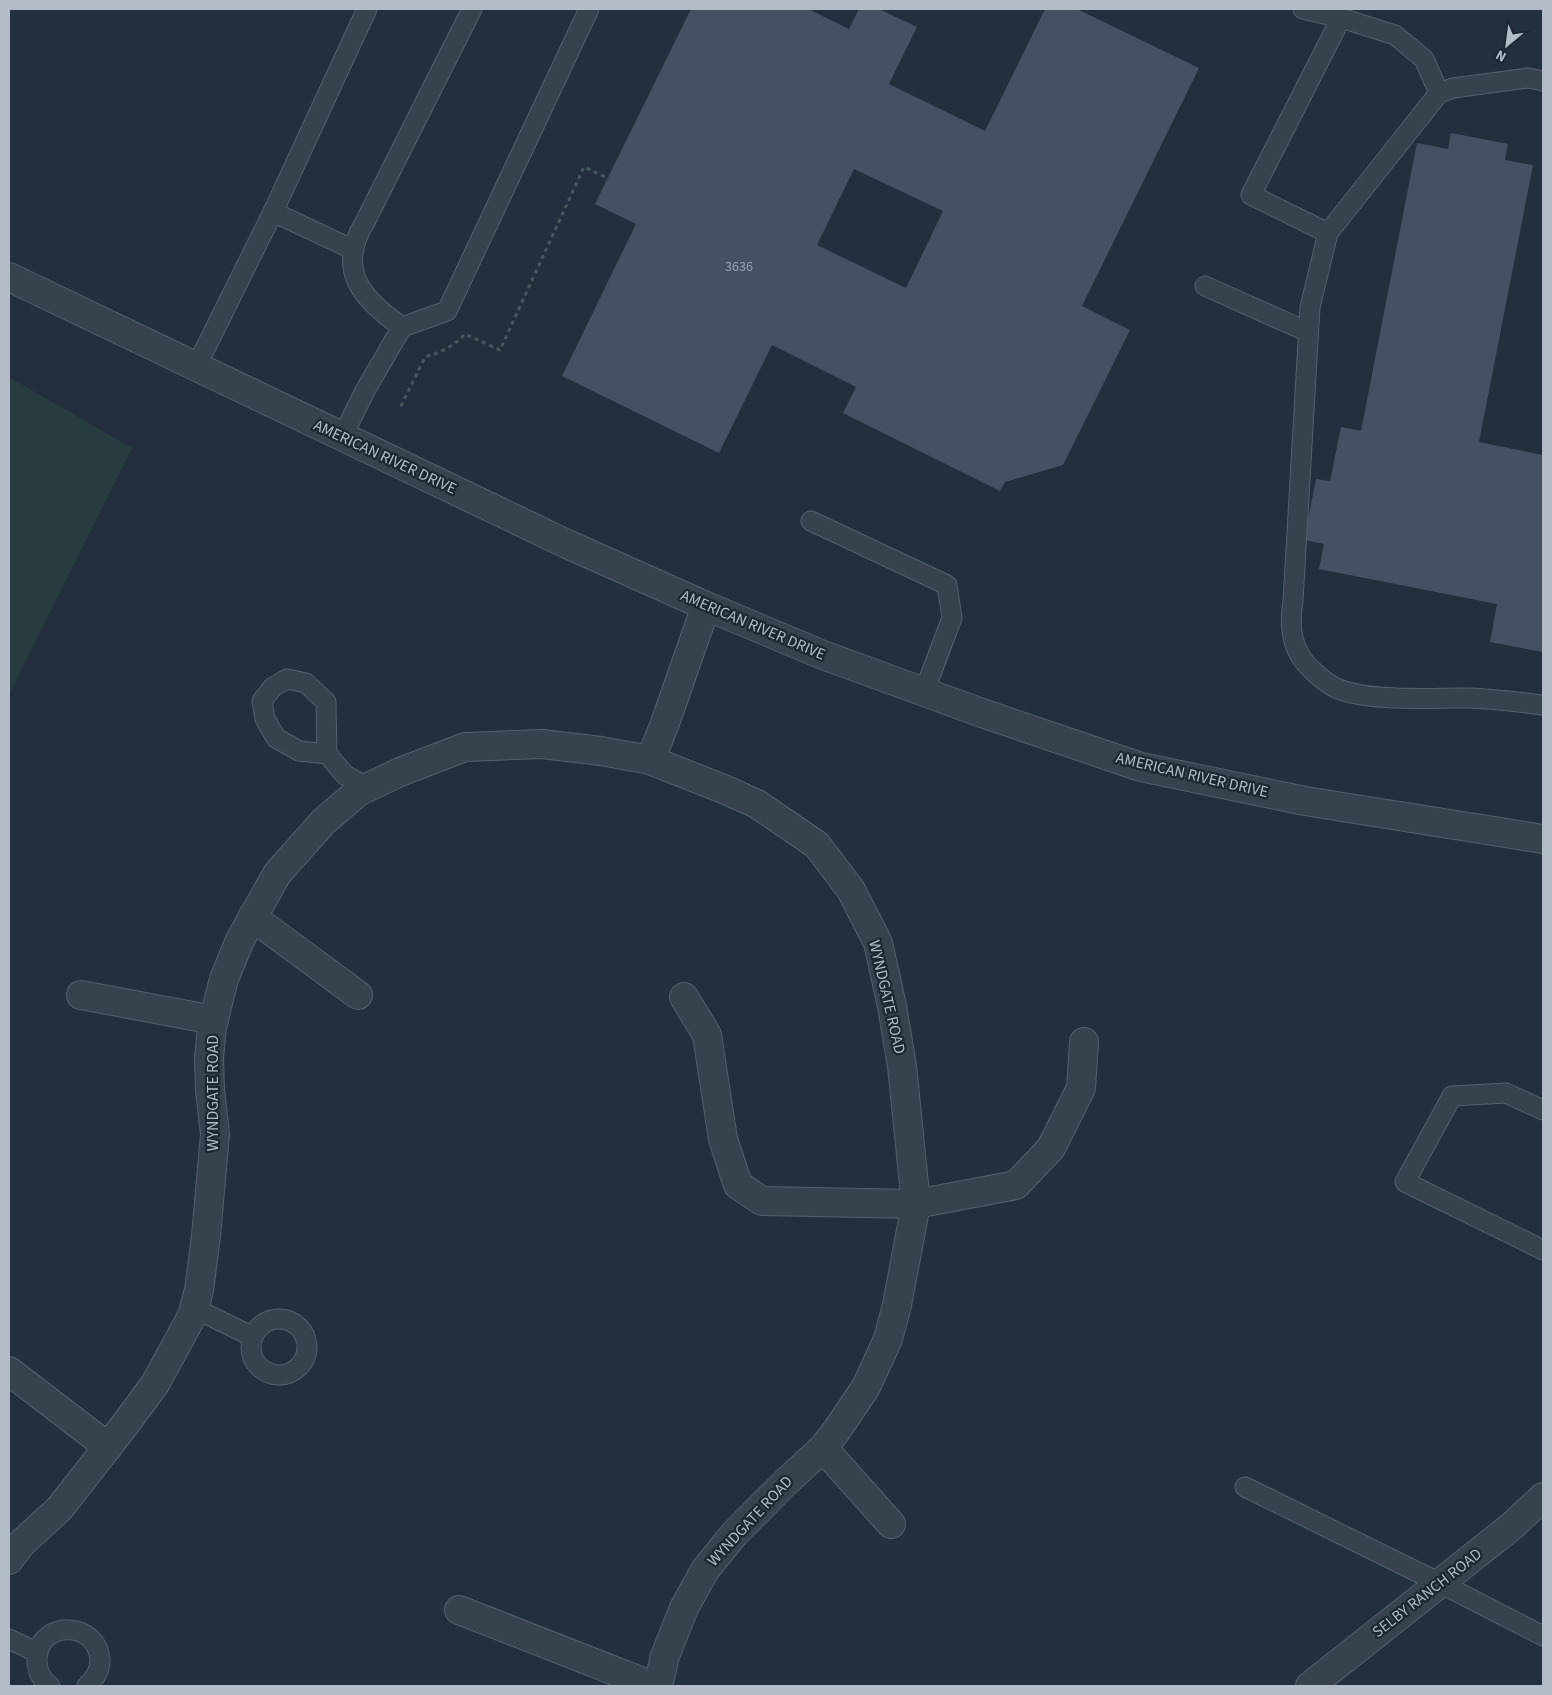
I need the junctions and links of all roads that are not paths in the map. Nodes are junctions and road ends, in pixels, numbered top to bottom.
1 (367, 9) edge
2 (472, 9) edge
3 (589, 9) edge
4 (1303, 9) edge
5 (1341, 18) junction
6 (1543, 81) edge
7 (1439, 93) junction
8 (273, 212) junction
9 (1328, 232) junction
10 (354, 250) junction
11 (9, 277) edge
12 (1205, 286) dead end
13 (402, 327) junction
14 (1308, 332) junction
15 (196, 368) junction
16 (342, 437) junction
17 (811, 521) dead end
18 (706, 606) junction
19 (924, 692) junction
20 (1543, 705) edge
21 (327, 754) dead end
22 (650, 760) junction
23 (367, 787) junction
24 (1543, 839) edge
25 (252, 916) junction
26 (81, 995) dead end
27 (358, 995) dead end
28 (684, 997) dead end
29 (214, 1020) junction
30 (1084, 1042) dead end
31 (1543, 1110) edge
32 (916, 1204) junction
33 (1543, 1250) edge
34 (194, 1308) junction
35 (253, 1337) dead end
36 (9, 1372) edge
37 (108, 1447) junction
38 (823, 1448) junction
39 (1245, 1487) dead end
40 (1543, 1497) edge
41 (891, 1524) dead end
42 (9, 1560) edge
43 (1440, 1583) junction
44 (459, 1610) dead end
45 (1543, 1636) edge
46 (9, 1639) edge
47 (38, 1653) junction
48 (50, 1686) edge
49 (87, 1686) edge
50 (653, 1686) edge
51 (658, 1686) edge
52 (1310, 1686) edge

1 - 8 lane
2 - 10 lane
3 - 13 lane
4 - 5 lane
5 - 7 lane
5 - 9 lane
6 - 7 lane
7 - 9 lane
8 - 10 lane
8 - 15 lane
9 - 14 lane
10 - 13 lane
11 - 15 street, AMERICAN RIVER DRIVE
12 - 14 lane
13 - 16 lane
14 - 20 lane
15 - 16 street, AMERICAN RIVER DRIVE
16 - 18 street, AMERICAN RIVER DRIVE
17 - 19 lane
18 - 19 street, AMERICAN RIVER DRIVE
18 - 22 street
19 - 24 street, AMERICAN RIVER DRIVE
21 - 23 lane
22 - 23 street, WYNDGATE ROAD
22 - 32 street, WYNDGATE ROAD
23 - 25 street, WYNDGATE ROAD
25 - 27 street
25 - 29 street, WYNDGATE ROAD
26 - 29 street
28 - 32 street
29 - 34 street, WYNDGATE ROAD
30 - 32 street
31 - 33 lane
32 - 38 street, WYNDGATE ROAD
34 - 35 lane
34 - 37 street, WYNDGATE ROAD
36 - 37 street
37 - 42 street, WYNDGATE ROAD
38 - 41 street
38 - 51 street, WYNDGATE ROAD
39 - 43 lane
40 - 43 street, SELBY RANCH ROAD
43 - 45 lane
43 - 52 street, SELBY RANCH ROAD
44 - 50 street
46 - 47 lane
47 - 48 lane
47 - 49 lane

